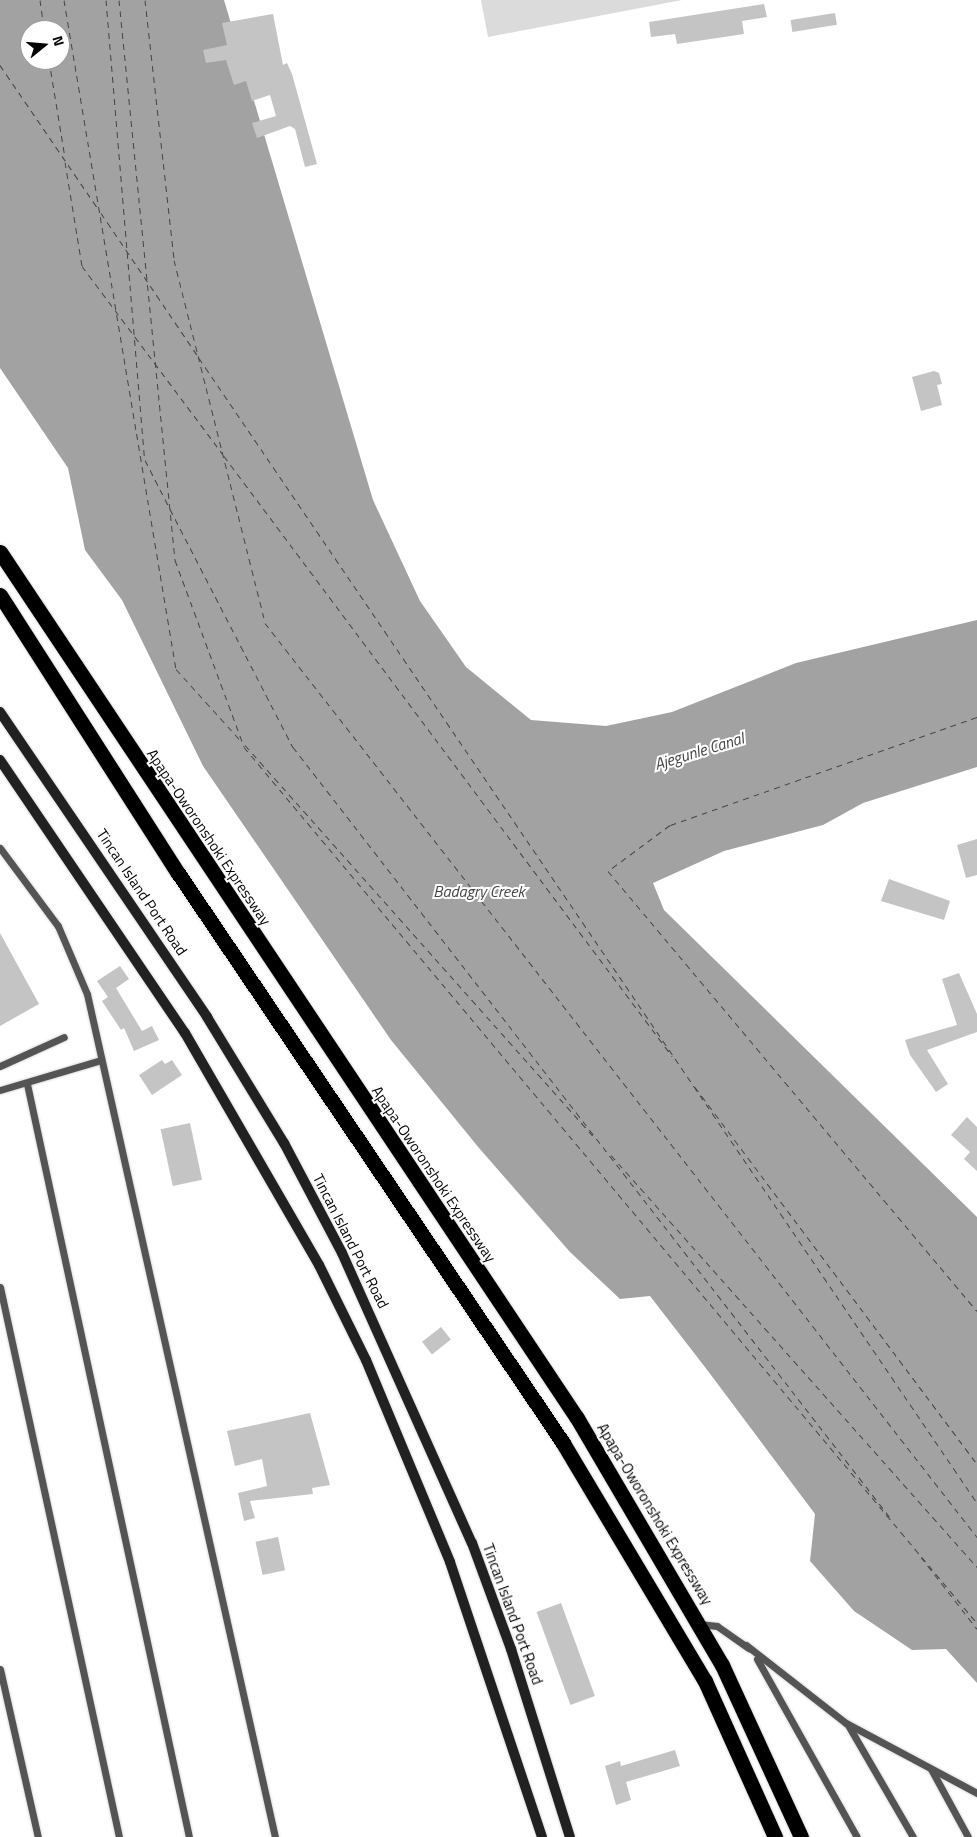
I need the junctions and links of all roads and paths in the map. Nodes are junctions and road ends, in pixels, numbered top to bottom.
1 (0, 552) edge
2 (0, 595) edge
3 (0, 712) edge
4 (0, 760) edge
5 (0, 848) edge
6 (64, 1038) dead end
7 (100, 1060) junction
8 (0, 1066) edge
9 (27, 1084) junction
10 (0, 1090) edge
11 (0, 1287) edge
12 (700, 1624) junction
13 (746, 1645) junction
14 (0, 1669) edge
15 (846, 1723) junction
16 (931, 1769) junction
17 (977, 1793) edge
18 (38, 1837) edge
19 (119, 1837) edge
20 (189, 1837) edge
21 (275, 1837) edge
22 (542, 1837) edge
23 (570, 1837) edge
24 (775, 1837) edge
25 (800, 1837) edge
26 (857, 1837) edge
27 (913, 1837) edge
28 (968, 1837) edge

1 - 12 highway, Apapa-Oworonshoki Expressway
2 - 24 highway
3 - 23 street, Tincan Island Port Road
4 - 22 street
5 - 7 lane
6 - 8 lane
7 - 9 lane
7 - 21 lane
9 - 10 lane
9 - 20 lane
11 - 19 lane
12 - 13 lane
12 - 25 highway, Apapa-Oworonshoki Expressway
13 - 15 lane
13 - 26 lane
14 - 18 lane
15 - 16 lane
15 - 27 lane
16 - 17 lane
16 - 28 lane

